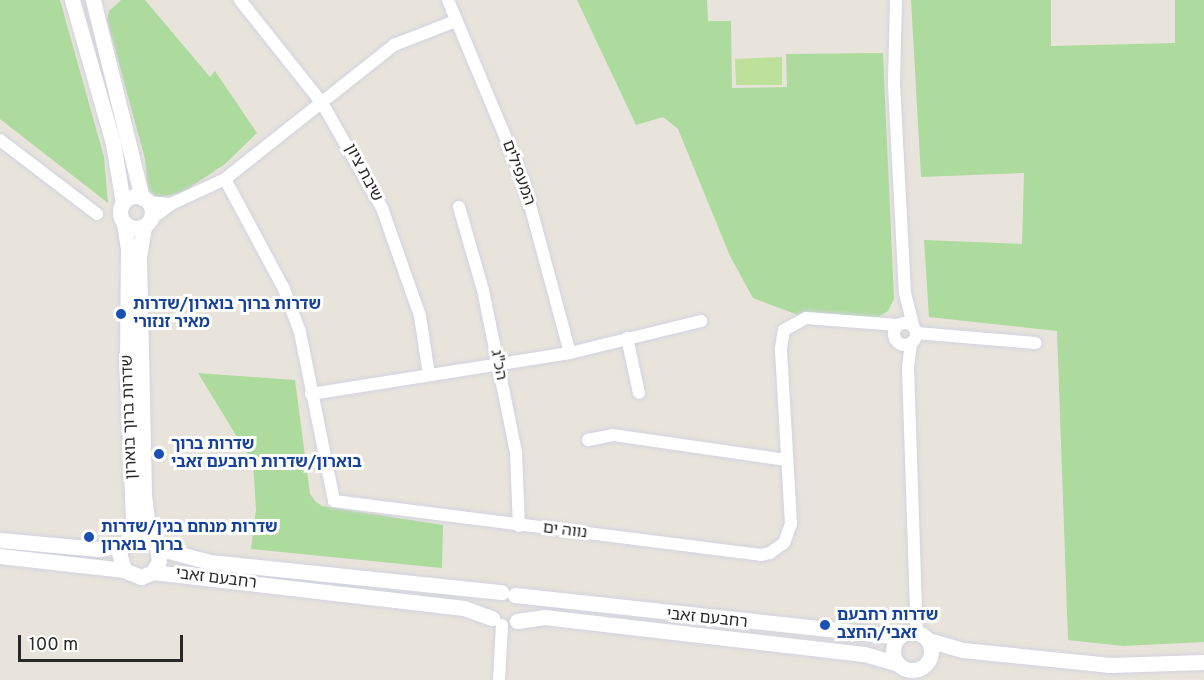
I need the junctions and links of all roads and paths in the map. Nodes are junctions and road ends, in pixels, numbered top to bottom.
1 (93, 0) edge
2 (240, 0) edge
3 (448, 0) edge
4 (76, 2) edge
5 (893, 3) edge
6 (456, 21) junction
7 (322, 103) junction
8 (0, 140) edge
9 (225, 179) junction
10 (145, 200) junction
11 (123, 203) junction
12 (171, 204) junction
13 (459, 207) dead end
14 (97, 214) dead end
15 (124, 223) junction
16 (147, 223) junction
17 (701, 321) dead end
18 (905, 333) junction
19 (627, 338) junction
20 (1036, 343) dead end
21 (570, 353) junction
22 (498, 366) junction
23 (429, 375) junction
24 (639, 393) dead end
25 (311, 394) junction
26 (588, 440) dead end
27 (787, 460) junction
28 (519, 526) junction
29 (0, 540) edge
30 (126, 542) junction
31 (155, 545) junction
32 (0, 556) edge
33 (124, 570) junction
34 (153, 572) junction
35 (508, 594) junction
36 (504, 621) junction
37 (923, 636) junction
38 (899, 637) junction
39 (963, 650) junction
40 (1204, 662) edge
41 (898, 664) junction
42 (926, 665) junction
43 (499, 680) edge

1 - 10 street
2 - 7 street, שיבת ציון
3 - 6 street, המעפילים
4 - 11 street
5 - 18 street
6 - 7 street
6 - 21 street, המעפילים
7 - 9 street
7 - 23 street, שיבת ציון
8 - 14 street
9 - 12 street
9 - 25 street
10 - 11 street
10 - 12 street
10 - 16 street
11 - 15 street
12 - 16 street
13 - 22 street, הכ"ג
15 - 16 street
15 - 30 street, שדרות ברוך בוארון
16 - 31 street, שדרות ברוך בוארון
17 - 19 street
18 - 20 street
18 - 27 street
18 - 37 street
19 - 21 street
19 - 24 street
21 - 22 street
22 - 23 street
22 - 28 street, הכ"ג
23 - 25 street
25 - 28 street, נווה ים
26 - 27 street
27 - 28 street, נווה ים
29 - 30 street
30 - 31 street
30 - 33 street
31 - 34 street
31 - 35 street, רחבעם זאבי
32 - 33 street
33 - 34 street
34 - 36 street, רחבעם זאבי
35 - 36 street
35 - 36 street
35 - 38 street, רחבעם זאבי
36 - 41 street, רחבעם זאבי
36 - 43 street
37 - 38 street
37 - 39 street
37 - 42 street
38 - 41 street
39 - 40 street
39 - 42 street
41 - 42 street

